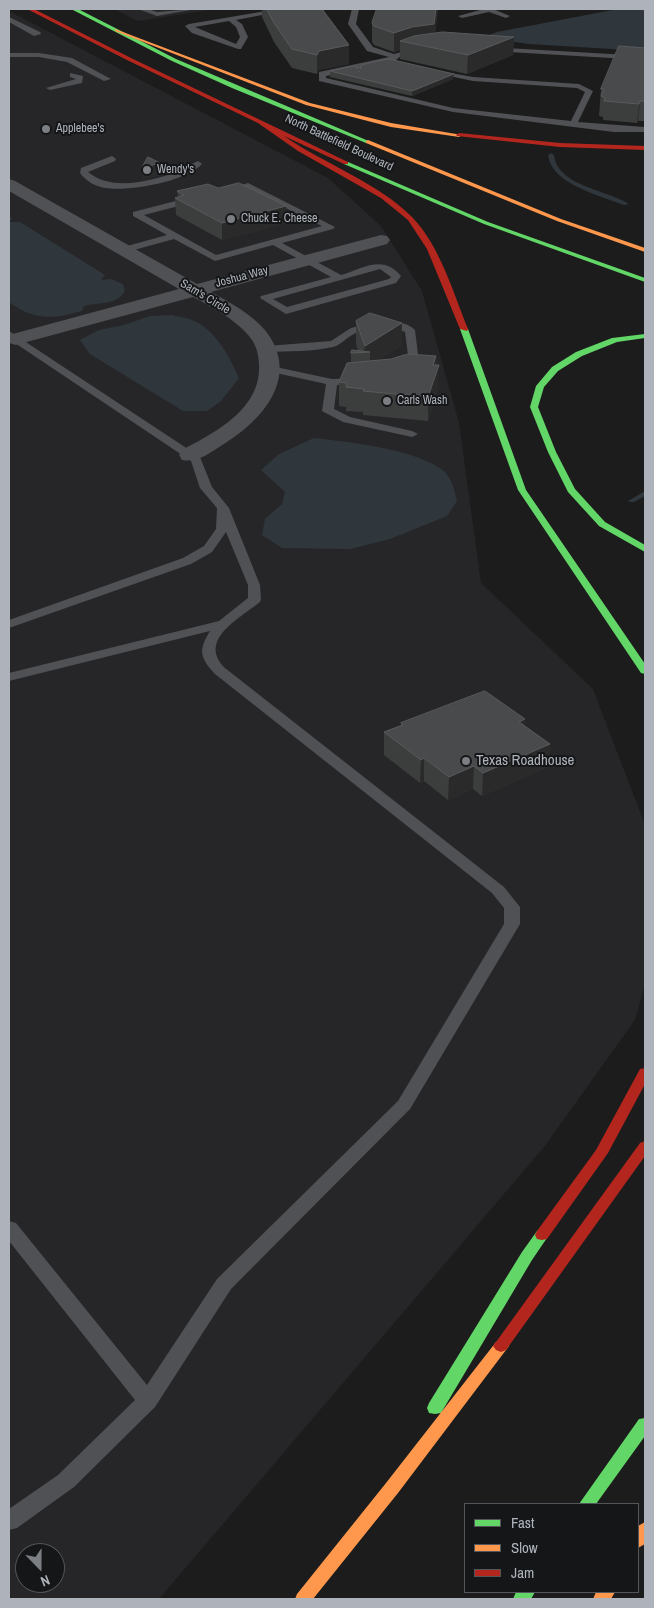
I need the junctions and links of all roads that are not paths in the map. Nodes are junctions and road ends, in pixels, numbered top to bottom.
1 (30, 9) edge
2 (56, 9) edge
3 (74, 9) edge
4 (172, 9) edge
5 (192, 9) edge
6 (289, 9) edge
7 (355, 9) edge
8 (488, 9) edge
9 (144, 10) edge
10 (462, 16) dead end
11 (506, 16) dead end
12 (9, 18) edge
13 (230, 19) junction
14 (117, 30) junction
15 (37, 34) dead end
16 (425, 48) edge
17 (487, 48) edge
18 (9, 55) edge
19 (645, 58) edge
20 (394, 60) junction
21 (9, 64) edge
22 (55, 67) dead end
23 (424, 70) edge
24 (73, 75) dead end
25 (107, 79) dead end
26 (234, 87) junction
27 (50, 88) dead end
28 (259, 121) junction
29 (574, 123) junction
30 (645, 130) edge
31 (645, 148) edge
32 (112, 159) dead end
33 (198, 164) dead end
34 (9, 184) edge
35 (220, 193) edge
36 (201, 198) edge
37 (176, 236) junction
38 (381, 240) dead end
39 (274, 242) junction
40 (123, 250) junction
41 (645, 250) edge
42 (308, 260) junction
43 (340, 278) junction
44 (645, 280) edge
45 (193, 290) junction
46 (12, 336) edge
47 (645, 336) edge
48 (267, 349) junction
49 (271, 369) junction
50 (399, 376) edge
51 (368, 380) edge
52 (332, 382) junction
53 (412, 434) dead end
54 (190, 454) junction
55 (223, 508) junction
56 (645, 549) edge
57 (9, 624) edge
58 (224, 624) junction
59 (645, 671) edge
60 (9, 677) edge
61 (645, 1072) edge
62 (645, 1146) edge
63 (9, 1228) edge
64 (148, 1401) junction
65 (431, 1414) dead end
66 (645, 1424) edge
67 (421, 1431) dead end
68 (588, 1503) edge
69 (9, 1521) edge
70 (366, 1523) junction
71 (303, 1599) edge

1 - 28 main road, North Battlefield Boulevard
2 - 26 main road
3 - 14 main road, North Battlefield Boulevard
4 - 9 lane
5 - 9 lane
6 - 13 lane
7 - 20 lane
8 - 10 lane
8 - 11 lane
12 - 15 lane
13 - 13 lane
14 - 26 main road, North Battlefield Boulevard
14 - 31 main road
16 - 20 lane
17 - 19 lane
18 - 25 lane
20 - 29 lane
21 - 22 lane
23 - 29 lane
24 - 27 lane
26 - 41 main road, North Battlefield Boulevard
28 - 44 main road, North Battlefield Boulevard
28 - 59 main road
29 - 30 lane
32 - 33 lane
34 - 40 street, Sam's Circle
35 - 39 lane
36 - 37 lane
37 - 39 lane
37 - 40 lane
38 - 42 street, Joshua Way
39 - 42 lane
40 - 45 street, Sam's Circle
42 - 43 lane
42 - 45 street, Joshua Way
43 - 43 lane
45 - 46 street, Joshua Way
45 - 48 street, Sam's Circle
46 - 54 lane
47 - 56 main road
48 - 49 street, Sam's Circle
48 - 50 lane
49 - 52 lane
49 - 54 street, Sam's Circle
51 - 52 lane
52 - 53 lane
54 - 55 lane
55 - 57 lane
55 - 58 lane
58 - 60 lane
58 - 64 lane
61 - 65 main road
62 - 70 main road
63 - 64 lane
64 - 69 lane
66 - 68 main road
67 - 70 main road
70 - 71 main road

